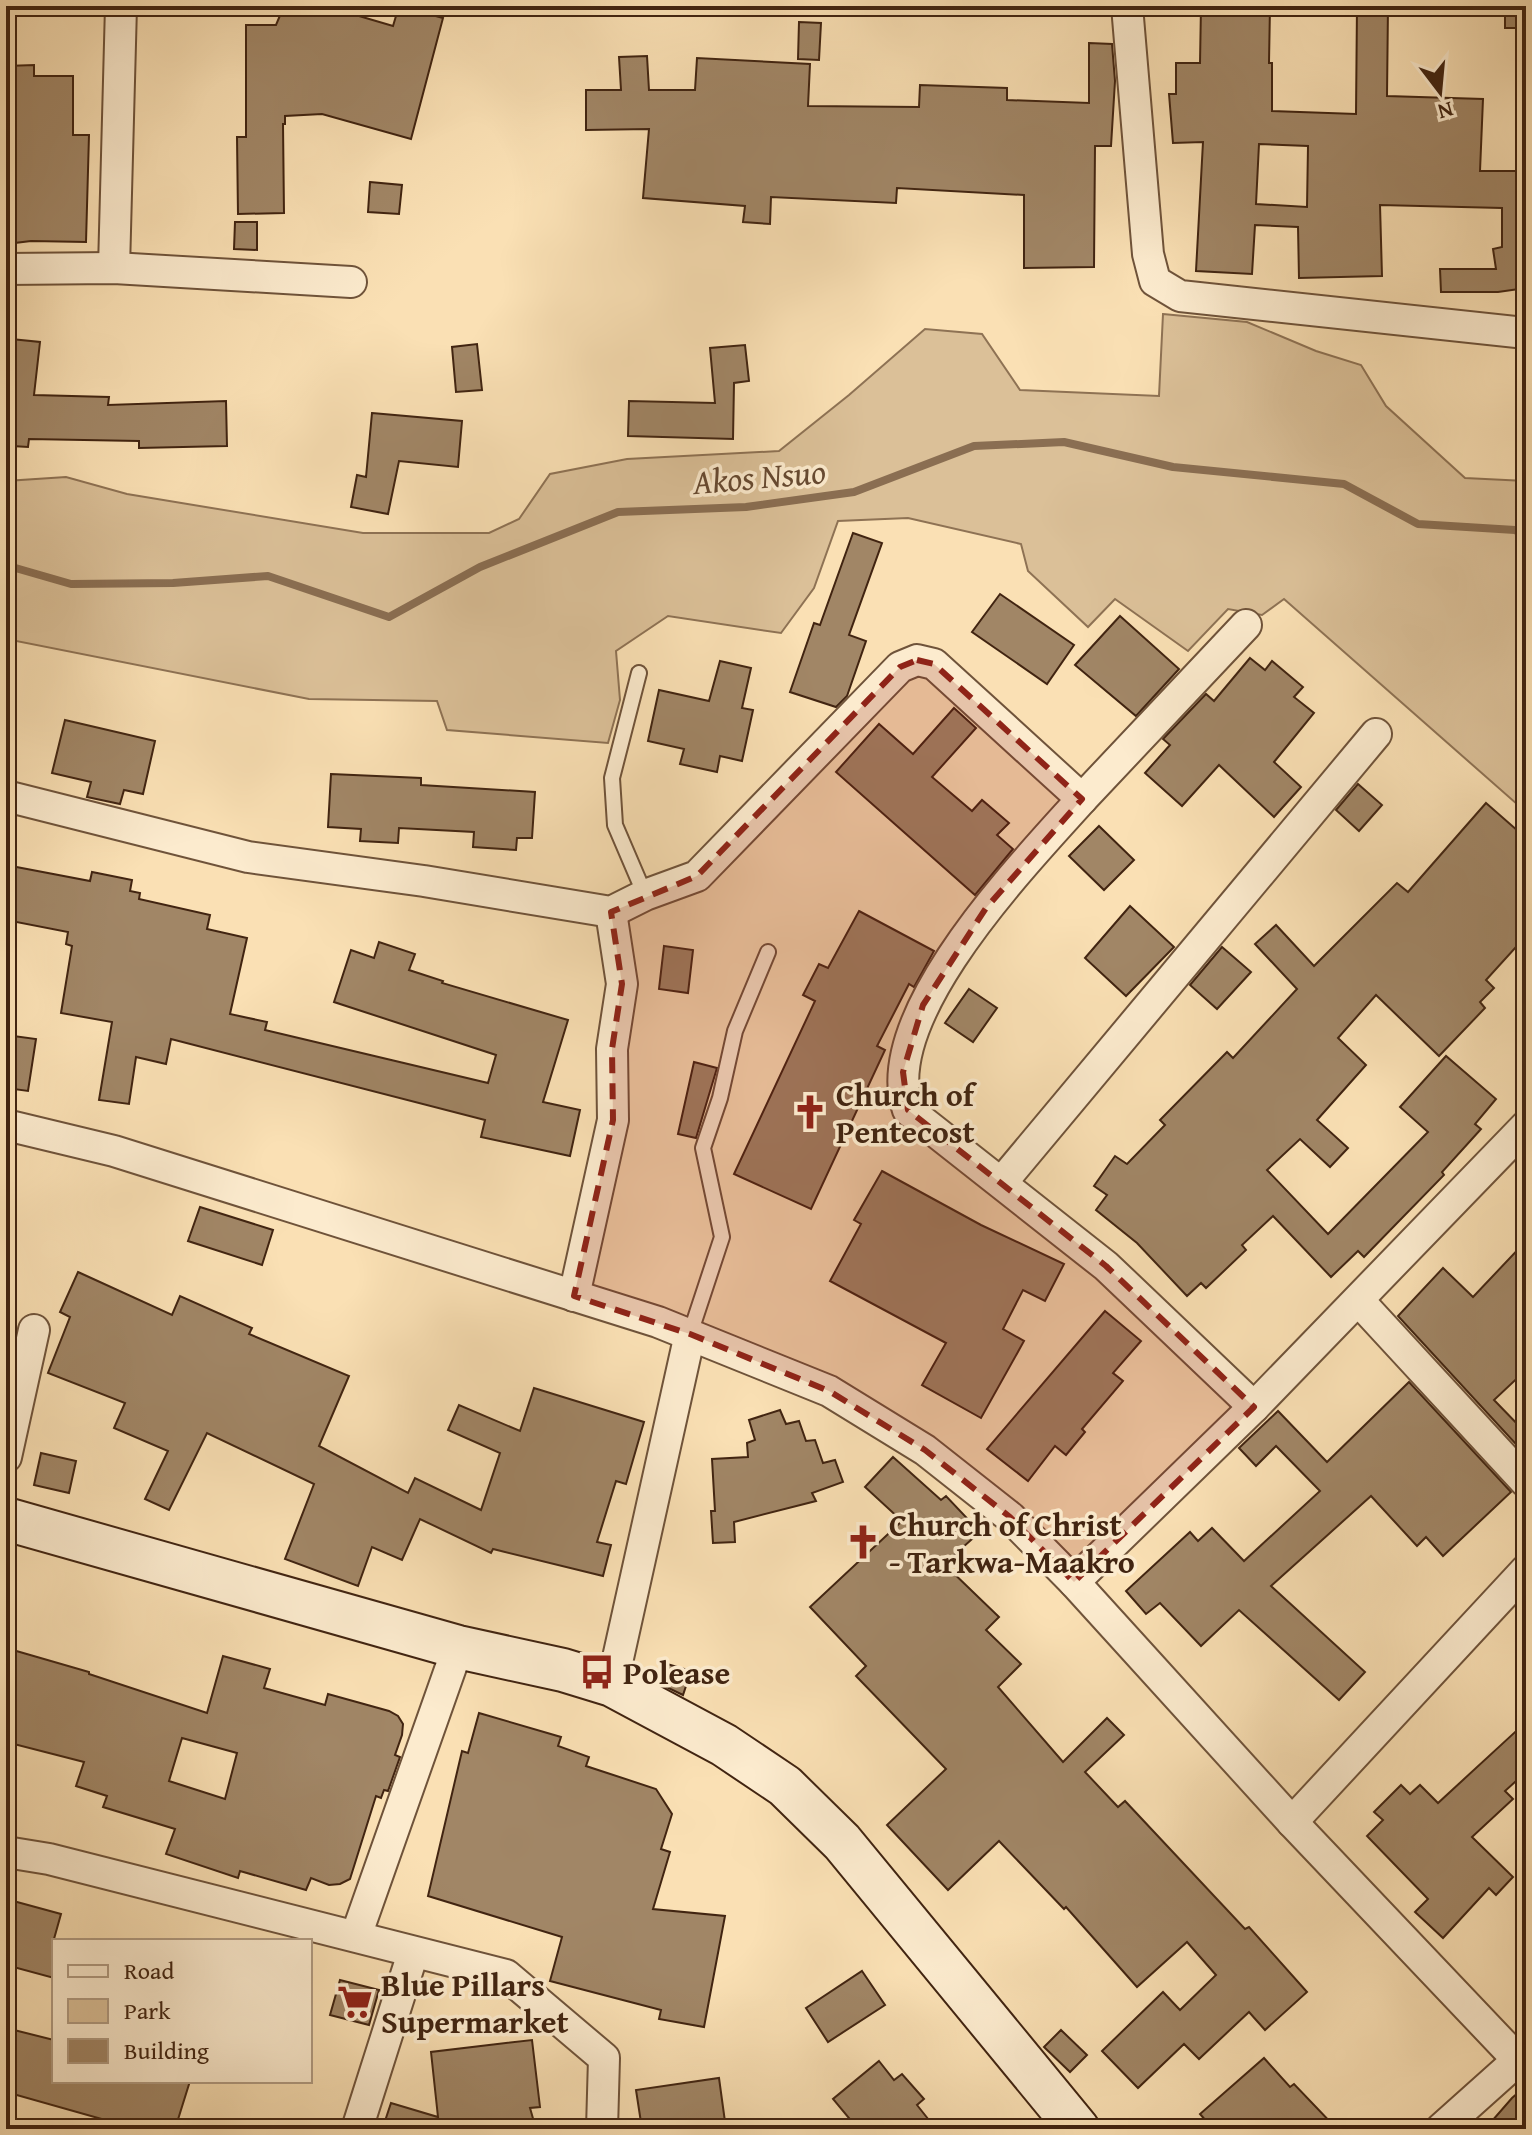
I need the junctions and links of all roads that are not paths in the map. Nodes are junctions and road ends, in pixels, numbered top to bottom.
1 (121, 6) edge
2 (1127, 6) edge
3 (114, 268) junction
4 (6, 269) edge
5 (351, 282) dead end
6 (1526, 333) edge
7 (1246, 625) dead end
8 (639, 673) dead end
9 (1376, 734) dead end
10 (6, 796) edge
11 (1082, 799) junction
12 (645, 895) junction
13 (611, 912) junction
14 (768, 952) dead end
15 (6, 1125) edge
16 (1526, 1126) edge
17 (1002, 1182) junction
18 (574, 1296) junction
19 (1359, 1301) junction
20 (34, 1330) dead end
21 (690, 1334) junction
22 (1254, 1407) junction
23 (6, 1457) edge
24 (1526, 1482) edge
25 (6, 1519) edge
26 (1526, 1570) edge
27 (1074, 1582) junction
28 (458, 1647) junction
29 (612, 1685) junction
30 (1292, 1822) junction
31 (6, 1852) edge
32 (356, 1936) junction
33 (413, 1953) junction
34 (1522, 2057) edge
35 (357, 2129) edge
36 (602, 2129) edge
37 (1078, 2129) edge
38 (1441, 2129) edge

1 - 3 street
2 - 6 street
3 - 4 street
3 - 5 street
7 - 11 street
8 - 12 lane
9 - 17 street
10 - 13 street
11 - 12 street
11 - 17 street
12 - 13 street
13 - 18 street
14 - 21 lane
15 - 18 street
16 - 19 street
17 - 22 street
18 - 21 street
19 - 22 street
19 - 24 street
20 - 23 street
21 - 27 street
21 - 29 street
22 - 27 street
25 - 28 street
26 - 30 street
27 - 30 street
28 - 29 street
28 - 32 street
29 - 37 street
30 - 34 street
31 - 32 street
32 - 33 street
33 - 35 street
33 - 36 street
34 - 38 street

